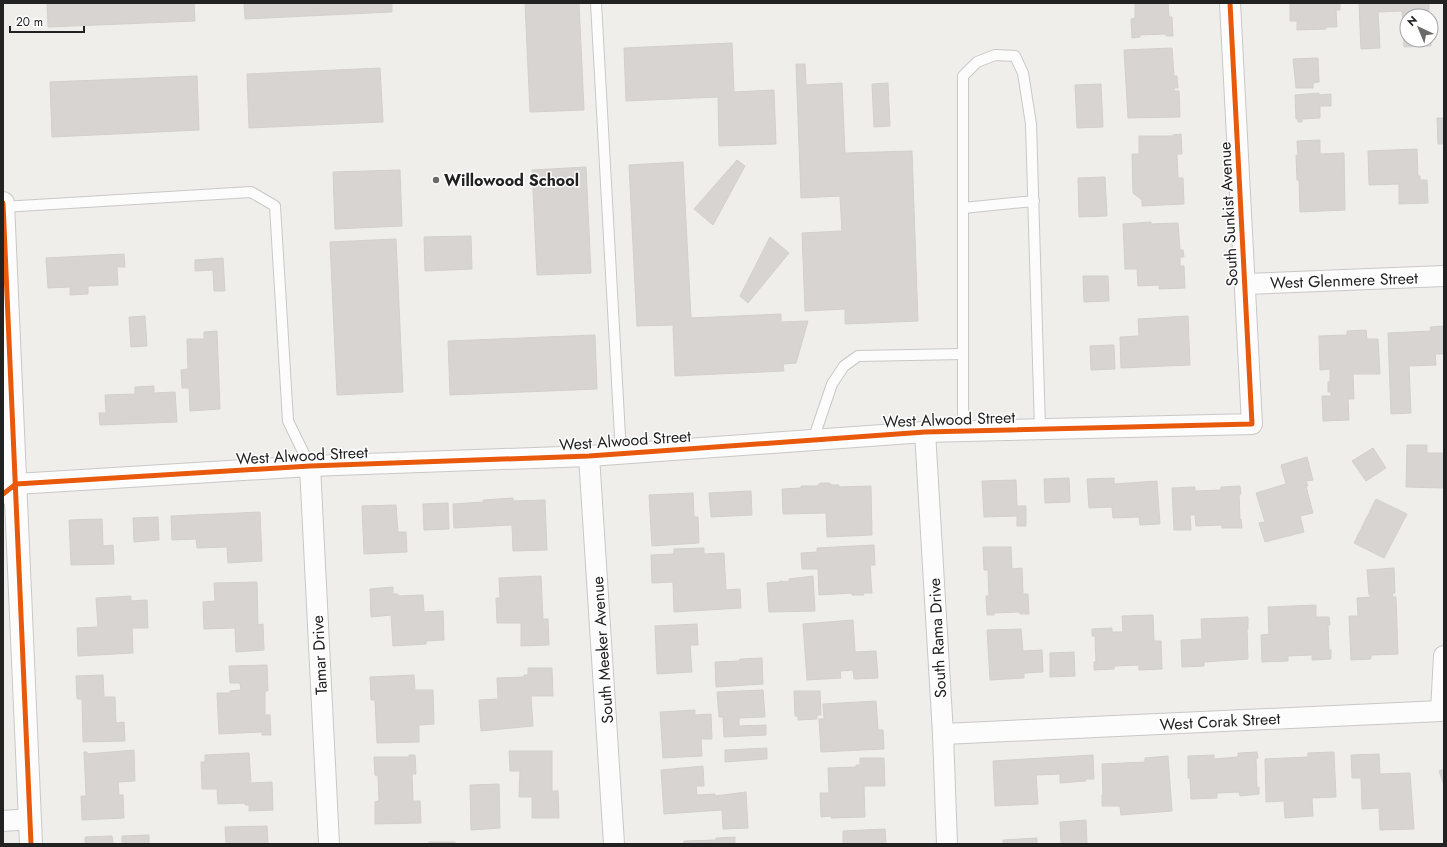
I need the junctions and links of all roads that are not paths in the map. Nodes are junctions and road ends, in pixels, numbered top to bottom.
1 (596, 3) edge
2 (1230, 3) edge
3 (3, 202) edge
4 (1034, 202) junction
5 (3, 207) edge
6 (963, 208) junction
7 (1444, 276) edge
8 (1245, 284) junction
9 (963, 354) junction
10 (1252, 424) joint
11 (1040, 429) junction
12 (963, 431) junction
13 (925, 432) junction
14 (813, 440) junction
15 (621, 454) junction
16 (589, 456) junction
17 (310, 466) junction
18 (10, 489) edge
19 (1444, 656) edge
20 (943, 734) junction
21 (30, 819) junction
22 (3, 821) edge
23 (31, 844) edge
24 (329, 844) edge
25 (614, 844) edge
26 (947, 844) edge

1 - 15 lane
2 - 8 street, South Sunkist Avenue
3 - 5 street
4 - 6 lane
4 - 6 lane
4 - 11 lane
5 - 17 lane
5 - 18 street
6 - 9 lane
7 - 8 street, West Glenmere Street
8 - 10 street, South Sunkist Avenue
9 - 12 lane
9 - 14 lane
10 - 11 street, West Alwood Street
11 - 12 street, West Alwood Street
12 - 13 street, West Alwood Street
13 - 14 street, West Alwood Street
13 - 20 street, South Rama Drive
14 - 15 street, West Alwood Street
15 - 16 street, West Alwood Street
16 - 17 street, West Alwood Street
16 - 25 street, South Meeker Avenue
17 - 18 street, West Alwood Street
17 - 24 street, Tamar Drive
18 - 21 street
19 - 20 street, West Corak Street
20 - 26 street, South Rama Drive
21 - 22 street
21 - 23 street

